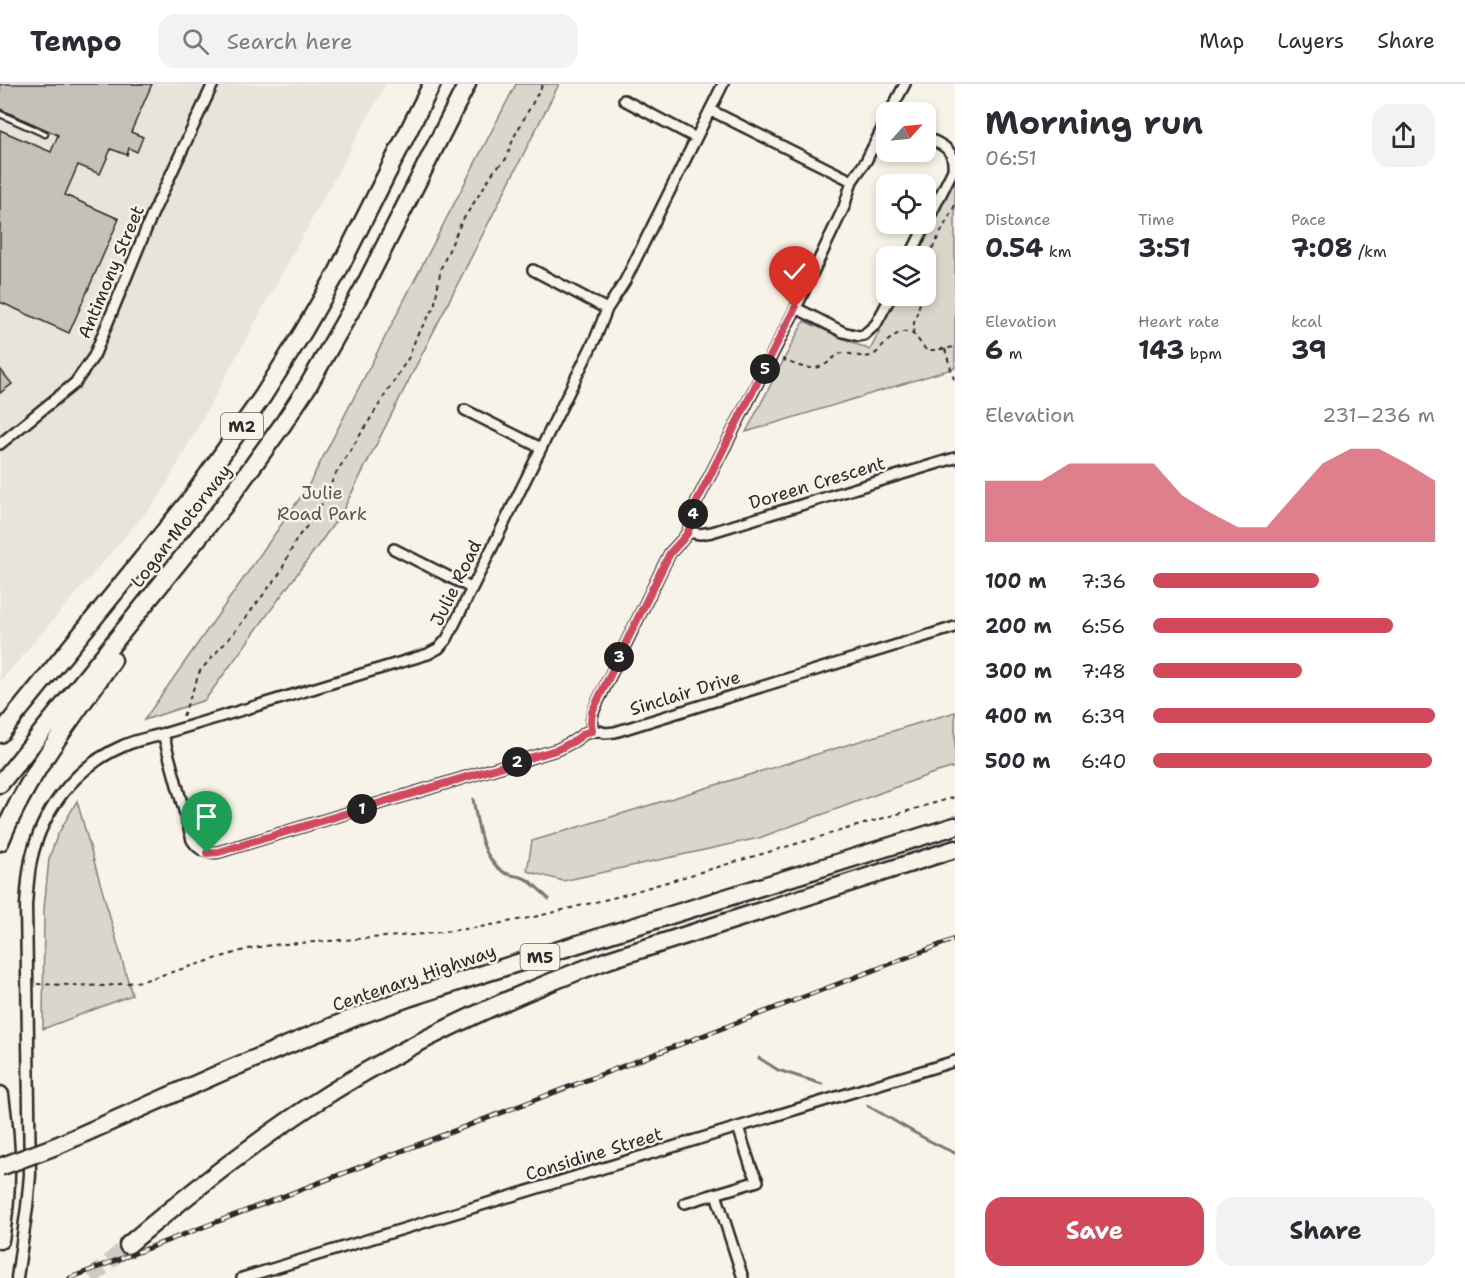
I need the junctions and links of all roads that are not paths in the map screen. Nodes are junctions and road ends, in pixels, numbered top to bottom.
1 (213, 84) edge
2 (432, 84) edge
3 (467, 84) edge
4 (723, 84) edge
5 (905, 84) edge
6 (624, 100) dead end
7 (896, 102) edge
8 (711, 110) junction
9 (0, 114) edge
10 (45, 134) dead end
11 (696, 138) junction
12 (876, 140) edge
13 (936, 142) edge
14 (852, 181) junction
15 (915, 246) edge
16 (533, 270) dead end
17 (886, 306) edge
18 (795, 308) junction
19 (607, 309) junction
20 (465, 410) dead end
21 (0, 444) edge
22 (541, 448) junction
23 (955, 458) edge
24 (688, 532) junction
25 (394, 549) dead end
26 (471, 588) junction
27 (955, 627) edge
28 (117, 639) junction
29 (592, 731) junction
30 (0, 734) edge
31 (163, 734) junction
32 (0, 784) edge
33 (955, 826) edge
34 (0, 842) edge
35 (955, 849) edge
36 (955, 1061) edge
37 (0, 1095) edge
38 (738, 1127) junction
39 (0, 1167) edge
40 (716, 1194) junction
41 (685, 1203) dead end
42 (0, 1240) edge
43 (128, 1245) tunnel mouth
44 (17, 1278) edge
45 (242, 1278) edge
46 (743, 1278) edge

1 - 21 street, Antimony Street
2 - 30 highway, Logan Motorway / M2
3 - 28 highway, Logan Motorway / M2
4 - 8 street, Julie Road
5 - 7 street
6 - 11 street
8 - 11 street, Julie Road
8 - 14 street
9 - 10 lane
11 - 19 street, Julie Road
12 - 14 street
13 - 15 street
14 - 18 street
16 - 19 street
17 - 18 street
18 - 24 street
19 - 22 street, Julie Road
20 - 22 street
22 - 26 street, Julie Road
23 - 24 street, Doreen Crescent
24 - 29 street
25 - 26 street
26 - 31 street, Julie Road
27 - 29 street, Sinclair Drive
28 - 32 highway, Logan Motorway / M2
28 - 34 highway
29 - 31 street, Sinclair Drive
31 - 44 street, Julie Road
33 - 39 highway, Centenary Highway / M5, bridge
35 - 43 highway, M5
36 - 38 street, Considine Street
37 - 42 highway
38 - 40 street
38 - 45 street, Considine Street
40 - 41 street
40 - 46 street

